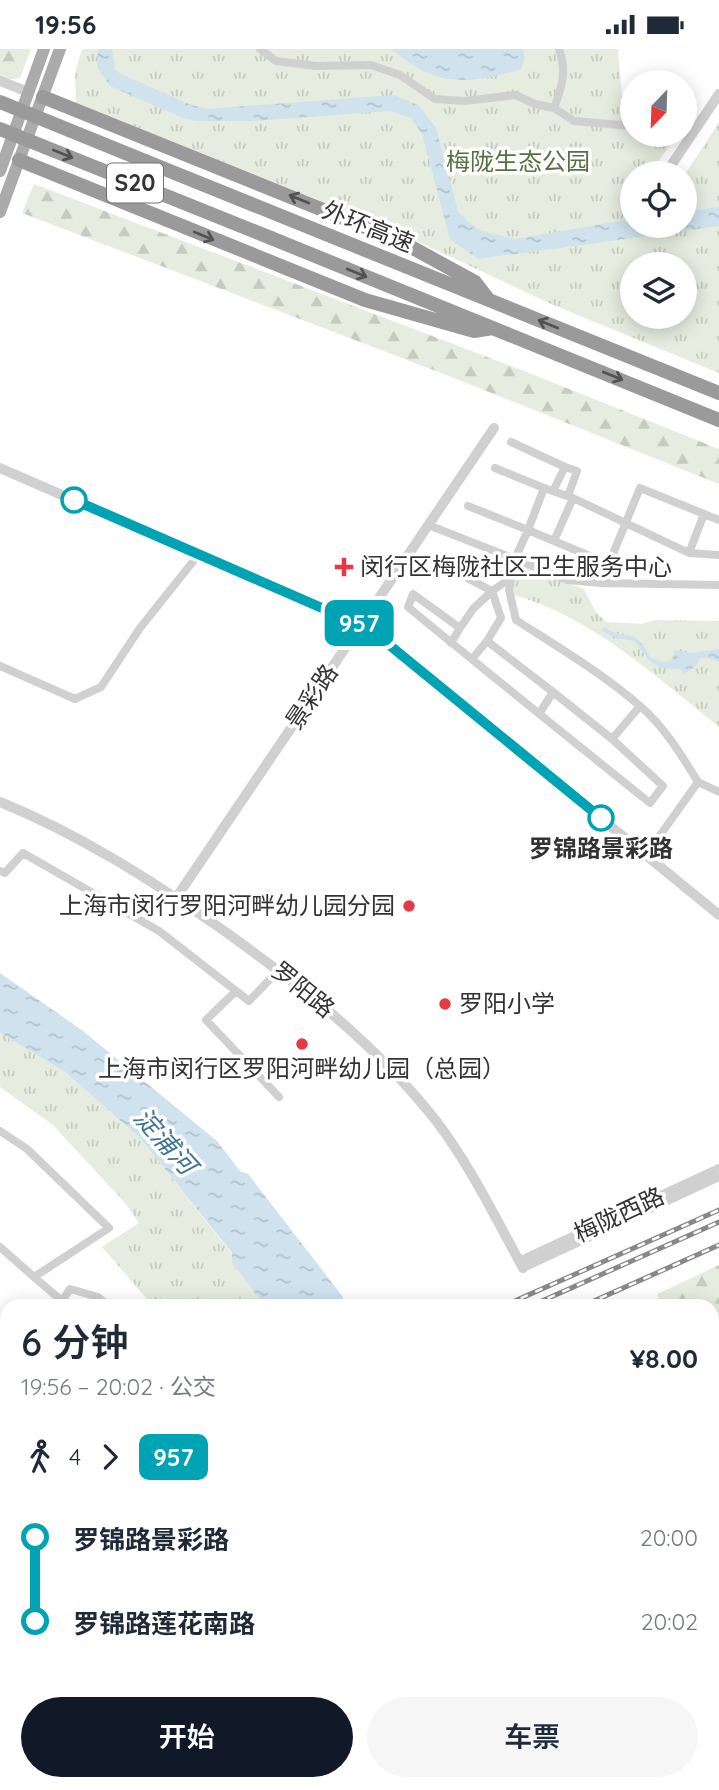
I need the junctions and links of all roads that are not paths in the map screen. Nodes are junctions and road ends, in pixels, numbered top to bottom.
1 (44, 49) edge
2 (60, 49) edge
3 (260, 49) edge
4 (559, 49) edge
5 (0, 81) edge
6 (28, 92) junction
7 (719, 94) edge
8 (43, 97) junction
9 (0, 102) edge
10 (554, 108) junction
11 (620, 125) edge
12 (0, 129) edge
13 (8, 156) edge
14 (674, 161) edge
15 (0, 171) edge
16 (0, 212) edge
17 (489, 300) junction
18 (493, 328) junction
19 (719, 393) edge
20 (719, 419) edge
21 (494, 428) dead end
22 (511, 442) dead end
23 (565, 467) junction
24 (0, 468) edge
25 (495, 468) dead end
26 (549, 489) junction
27 (570, 497) junction
28 (468, 506) dead end
29 (704, 514) junction
30 (719, 520) edge
31 (626, 523) junction
32 (428, 525) junction
33 (527, 530) junction
34 (554, 541) junction
35 (688, 553) junction
36 (199, 554) junction
37 (719, 555) edge
38 (515, 559) junction
39 (437, 562) dead end
40 (609, 564) junction
41 (511, 578) junction
42 (601, 583) junction
43 (719, 585) edge
44 (492, 591) junction
45 (361, 625) junction
46 (460, 628) junction
47 (487, 641) junction
48 (452, 643) junction
49 (472, 659) junction
50 (0, 666) edge
51 (553, 692) junction
52 (640, 706) junction
53 (539, 714) junction
54 (612, 740) junction
55 (698, 782) junction
56 (719, 792) edge
57 (0, 802) edge
58 (646, 855) junction
59 (0, 871) edge
60 (176, 898) junction
61 (719, 915) edge
62 (279, 970) junction
63 (236, 991) junction
64 (279, 1097) dead end
65 (0, 1131) edge
66 (719, 1168) edge
67 (719, 1177) edge
68 (634, 1212) junction
69 (0, 1247) edge
70 (521, 1265) joint
71 (34, 1277) junction
72 (58, 1299) edge
73 (64, 1299) edge
74 (100, 1299) edge

1 - 6 main road
2 - 8 main road
3 - 10 street
4 - 10 street
5 - 6 street
6 - 8 main road
6 - 13 main road
7 - 14 street
8 - 13 main road
17 -> 8 highway
9 - 17 highway, 外环高速 / S20, bridge
10 - 11 street
12 -> 18 highway, 外环高速 / S20, bridge
13 - 15 main road
13 - 16 main road
13 -> 18 highway
19 -> 17 highway, 外环高速 / S20
18 -> 20 highway, 外环高速 / S20
21 - 32 street, 景彩路
22 - 23 street
23 - 26 street
23 - 27 street
24 - 36 street
25 - 26 street
26 - 27 street
26 - 33 street
27 - 31 street
27 - 34 street
28 - 33 street
29 - 30 street
29 - 31 street
29 - 35 street
31 - 35 street
31 - 40 street
32 - 38 street
32 - 45 street, 景彩路
33 - 34 street
33 - 38 street
34 - 40 street
35 - 37 street
36 - 45 street
36 - 50 street
38 - 41 street
38 - 42 street
39 - 44 street
40 - 42 street
41 - 44 street
41 - 52 street
42 - 43 street
44 - 46 street
44 - 47 street
45 - 58 street
45 - 60 street, 景彩路
46 - 48 street
46 - 48 street
47 - 49 street
47 - 51 street
48 - 49 street
49 - 53 street
51 - 53 street
51 - 54 street
52 - 54 street
52 - 55 street
53 - 54 street
55 - 56 street
55 - 58 street
57 - 60 street, 罗阳路
58 - 61 street
59 - 63 street
60 - 62 street, 罗阳路
62 - 63 street
62 - 70 street, 罗阳路
63 - 64 street
65 - 71 street
66 - 68 street, 梅陇西路
67 - 68 street, 梅陇西路
68 - 70 street, 梅陇西路
69 - 71 street
71 - 72 street
73 - 74 street

